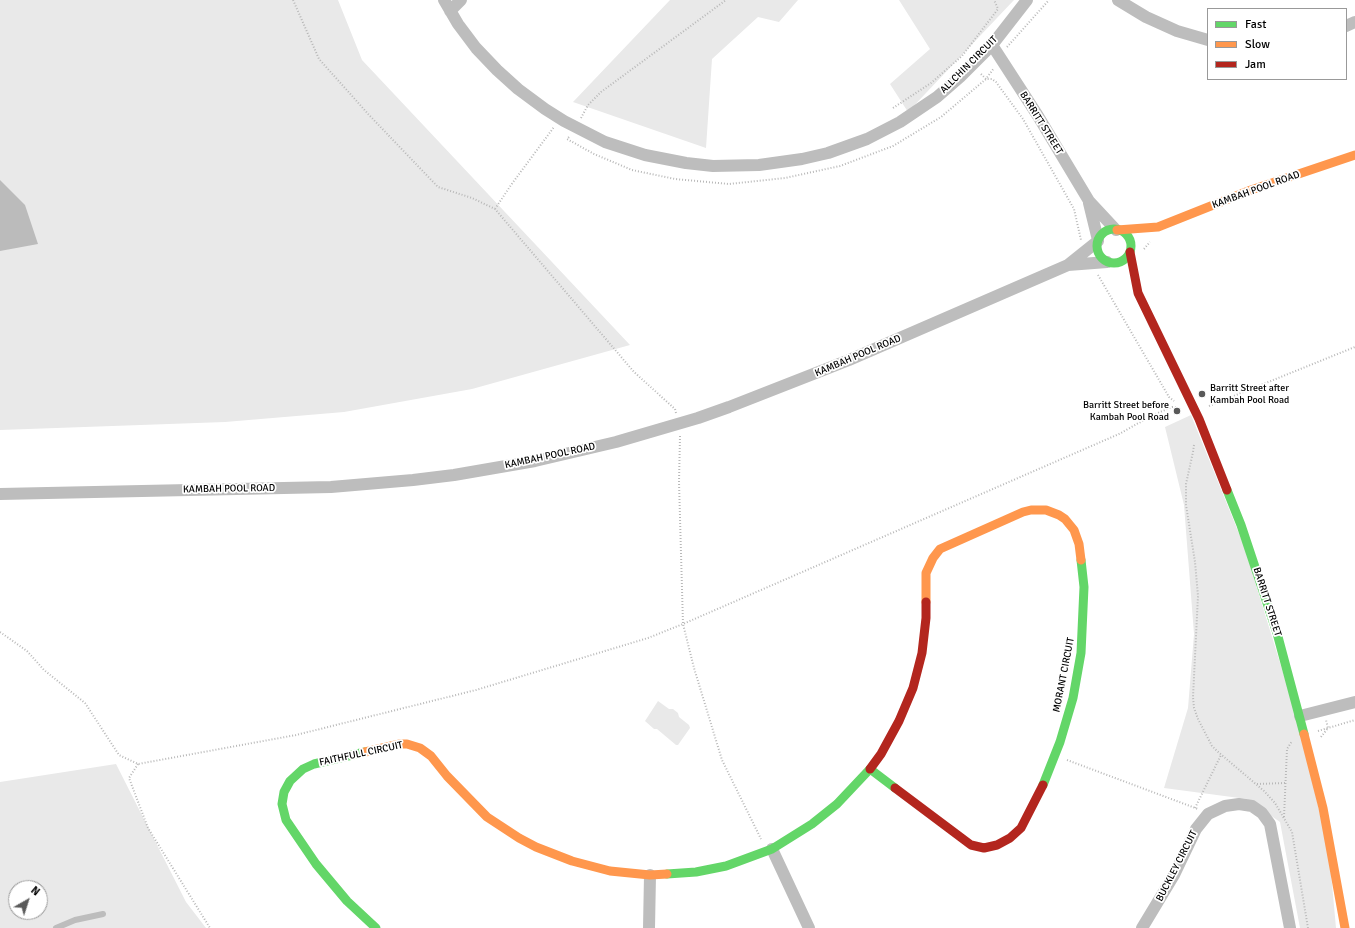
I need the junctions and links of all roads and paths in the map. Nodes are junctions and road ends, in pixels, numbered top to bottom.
1 (293, 0) edge
2 (444, 0) edge
3 (461, 0) edge
4 (726, 0) edge
5 (994, 0) edge
6 (1027, 0) edge
7 (1118, 0) edge
8 (450, 11) junction
9 (1207, 40) edge
10 (992, 45) junction
11 (893, 108) dead end
12 (560, 119) junction
13 (576, 127) junction
14 (1355, 155) edge
15 (1089, 201) junction
16 (495, 209) junction
17 (1158, 227) junction
18 (1117, 230) junction
19 (1098, 240) junction
20 (1130, 250) junction
21 (1109, 262) junction
22 (1068, 265) junction
23 (1098, 275) dead end
24 (1138, 293) junction
25 (1355, 347) edge
26 (1182, 408) junction
27 (1193, 408) junction
28 (681, 423) junction
29 (1194, 440) dead end
30 (0, 494) edge
31 (683, 624) junction
32 (0, 632) edge
33 (1355, 702) edge
34 (1300, 716) junction
35 (1355, 720) edge
36 (1305, 735) junction
37 (1055, 755) junction
38 (1221, 755) junction
39 (138, 764) junction
40 (870, 769) junction
41 (1285, 783) junction
42 (1255, 784) junction
43 (1284, 818) junction
44 (772, 849) junction
45 (650, 875) junction
46 (103, 914) dead end
47 (56, 928) edge
48 (210, 928) edge
49 (376, 928) edge
50 (649, 928) edge
51 (809, 928) edge
52 (1142, 928) edge
53 (1290, 928) edge
54 (1308, 928) edge
55 (1346, 928) edge

1 - 16 path
2 - 8 street, ALLCHIN CIRCUIT
3 - 8 street
4 - 13 path
5 - 11 path
6 - 10 street, ALLCHIN CIRCUIT
7 - 9 street
8 - 12 street, ALLCHIN CIRCUIT
10 - 13 street, ALLCHIN CIRCUIT
10 - 15 street, BARRITT STREET
12 - 13 street, ALLCHIN CIRCUIT
12 - 16 path
14 - 17 street, KAMBAH POOL ROAD
15 - 18 street, BARRITT STREET
15 - 19 street, BARRITT STREET
16 - 28 path
17 - 18 street, KAMBAH POOL ROAD
17 - 20 street, KAMBAH POOL ROAD
18 - 19 street
18 - 20 street
19 - 21 street
19 - 22 street, KAMBAH POOL ROAD
20 - 21 street
20 - 24 street, BARRITT STREET
21 - 22 street, KAMBAH POOL ROAD
21 - 24 street, BARRITT STREET
22 - 28 street, KAMBAH POOL ROAD
23 - 26 path
24 - 27 street, BARRITT STREET
25 - 27 path
26 - 27 path
26 - 31 path
27 - 34 street, BARRITT STREET
28 - 30 street, KAMBAH POOL ROAD
28 - 31 path
29 - 38 path
31 - 39 path
31 - 44 path
32 - 39 path
33 - 34 street
34 - 36 street, BARRITT STREET
35 - 36 path
36 - 41 path
36 - 55 street, BARRITT STREET
37 - 38 path
37 - 40 street, MORANT CIRCUIT
37 - 40 street, MORANT CIRCUIT
38 - 42 path
39 - 48 path
40 - 44 street, MORANT CIRCUIT
41 - 42 path
41 - 43 path
42 - 43 path
43 - 54 path
44 - 45 street, FAITHFULL CIRCUIT
44 - 51 street
45 - 49 street, FAITHFULL CIRCUIT
45 - 50 street
46 - 47 lane
52 - 53 street, BUCKLEY CIRCUIT

